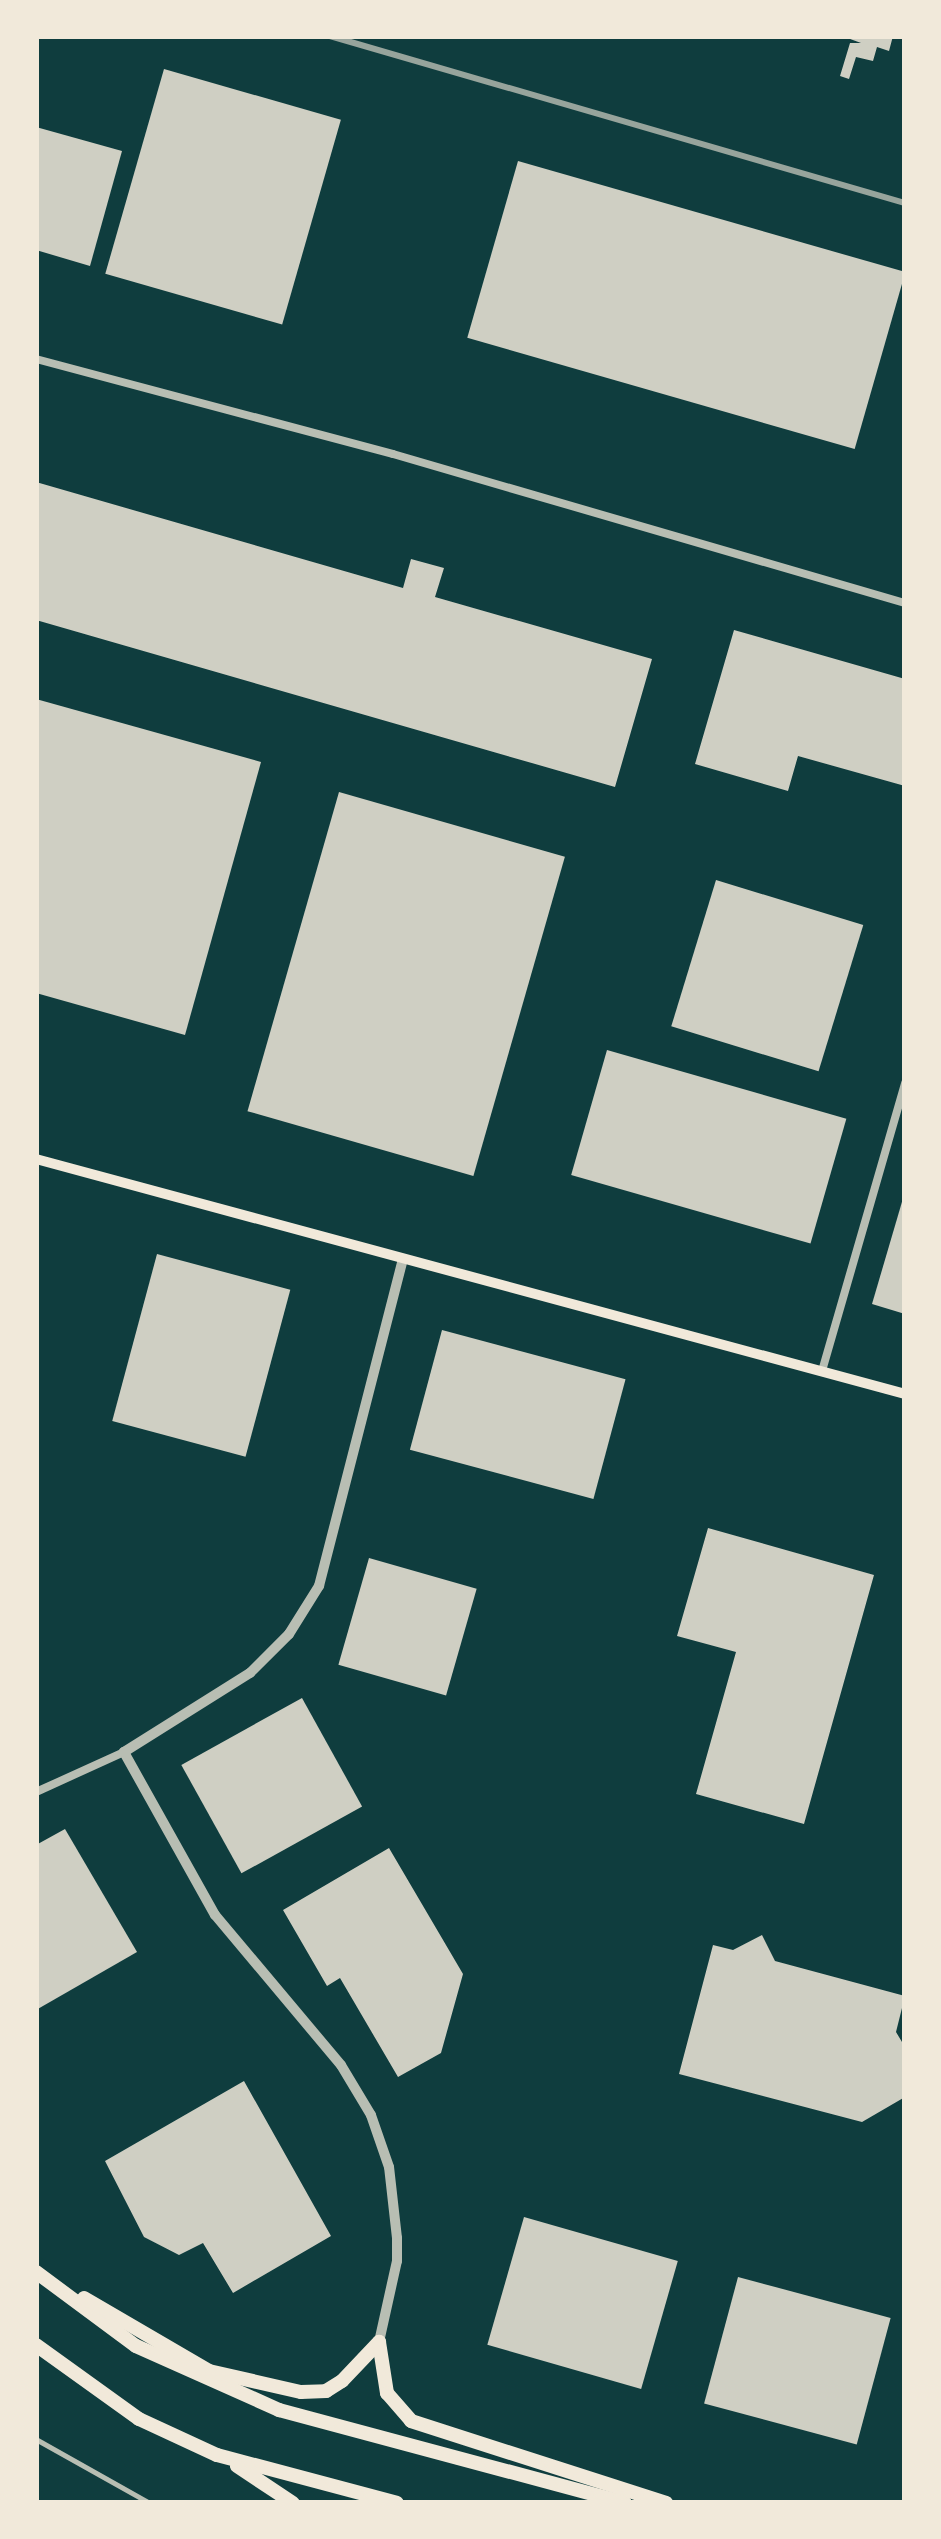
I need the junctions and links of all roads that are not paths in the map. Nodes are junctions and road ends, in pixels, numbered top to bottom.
1 (36, 359) edge
2 (905, 603) edge
3 (905, 1083) edge
4 (36, 1159) edge
5 (403, 1260) junction
6 (822, 1371) junction
7 (905, 1394) edge
8 (124, 1752) junction
9 (36, 1792) edge
10 (36, 2271) edge
11 (379, 2342) junction
12 (36, 2345) edge
13 (36, 2439) edge
14 (217, 2455) junction
15 (150, 2503) edge
16 (293, 2503) edge
17 (397, 2503) edge
18 (626, 2503) edge
19 (666, 2503) edge

1 - 2 street
3 - 6 street
4 - 5 main road
5 - 6 main road
5 - 8 street
6 - 7 main road
8 - 9 street
8 - 11 street
10 - 11 highway
10 - 18 highway
11 - 19 highway
12 - 14 highway
13 - 15 lane
14 - 16 highway
14 - 17 highway

